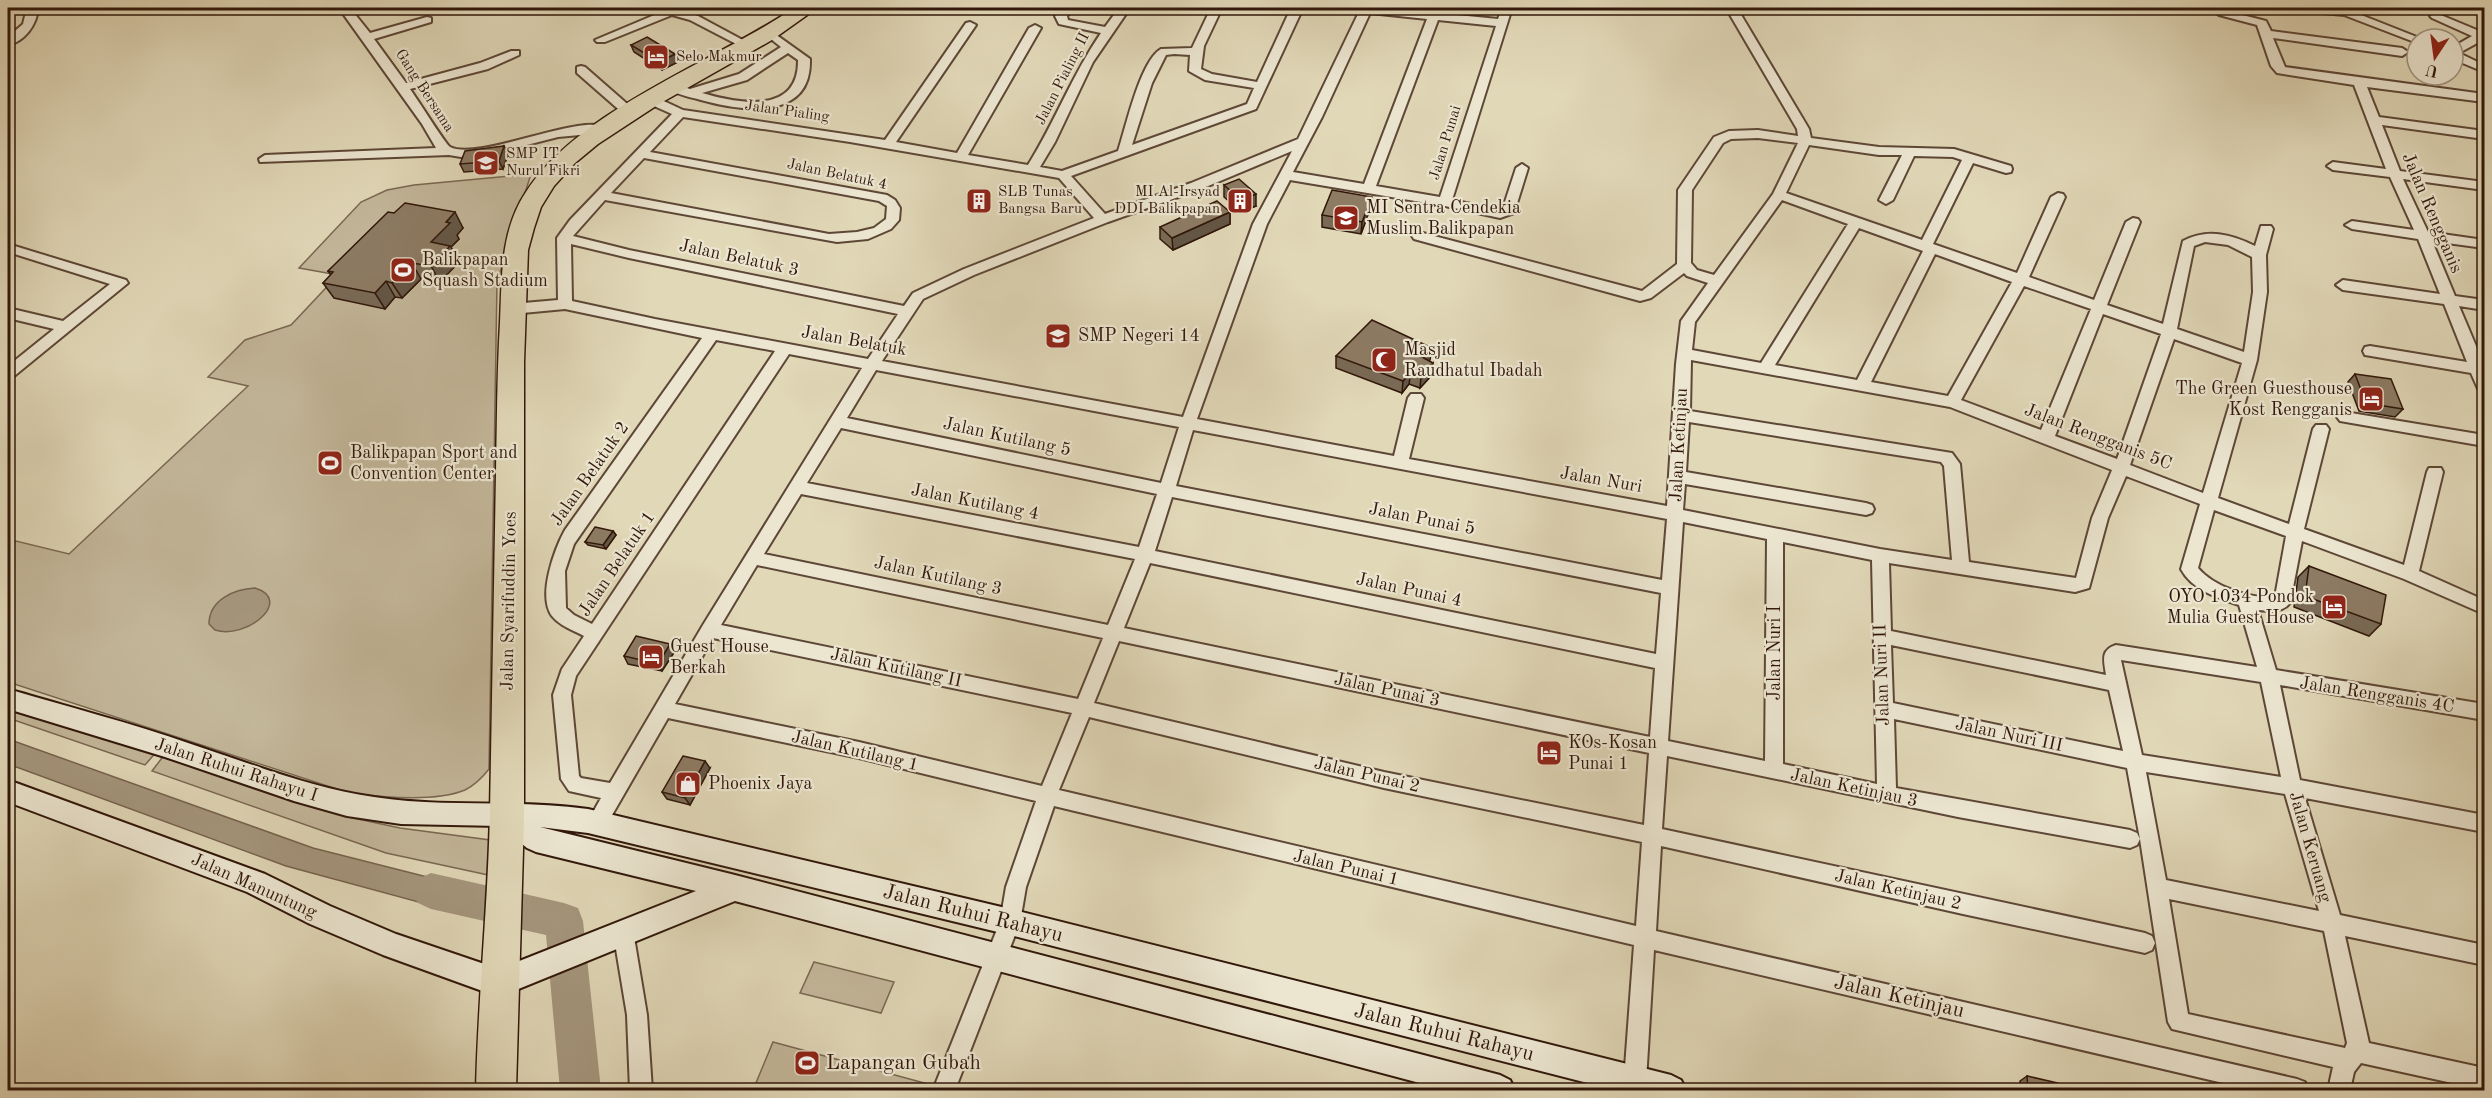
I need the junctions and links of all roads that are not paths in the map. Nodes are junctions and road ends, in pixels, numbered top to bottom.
1 (32, 8) edge
2 (345, 8) edge
3 (807, 8) edge
4 (1067, 8) edge
5 (1124, 8) edge
6 (1216, 8) edge
7 (1297, 8) edge
8 (1363, 8) edge
9 (1506, 8) edge
10 (1731, 8) edge
11 (2301, 8) edge
12 (2223, 14) dead end
13 (1434, 16) junction
14 (2436, 16) dead end
15 (427, 20) dead end
16 (1501, 23) junction
17 (970, 25) dead end
18 (1035, 28) dead end
19 (1107, 30) junction
20 (768, 32) junction
21 (2266, 34) junction
22 (2405, 35) edge
23 (367, 37) junction
24 (2482, 37) edge
25 (601, 40) dead end
26 (8, 42) edge
27 (746, 45) junction
28 (2465, 47) edge
29 (788, 48) junction
30 (1195, 52) junction
31 (2402, 52) dead end
32 (515, 53) dead end
33 (2465, 60) edge
34 (2484, 69) edge
35 (581, 70) dead end
36 (2359, 82) junction
37 (1261, 86) junction
38 (401, 88) junction
39 (681, 89) junction
40 (2484, 98) edge
41 (639, 106) junction
42 (680, 113) junction
43 (2375, 120) junction
44 (602, 129) junction
45 (2484, 135) edge
46 (1805, 141) junction
47 (1302, 142) junction
48 (890, 144) junction
49 (449, 151) junction
50 (1124, 151) junction
51 (1910, 152) junction
52 (640, 154) junction
53 (961, 156) junction
54 (1970, 157) junction
55 (265, 159) dead end
56 (2333, 166) dead end
57 (1033, 168) junction
58 (1522, 168) dead end
59 (2006, 169) dead end
60 (1064, 175) junction
61 (1284, 175) junction
62 (2395, 175) junction
63 (2484, 186) edge
64 (1369, 188) junction
65 (601, 195) junction
66 (1779, 195) junction
67 (2058, 197) dead end
68 (1886, 200) dead end
69 (1445, 202) junction
70 (1103, 219) junction
71 (1856, 222) junction
72 (2133, 222) dead end
73 (2352, 225) dead end
74 (2266, 229) dead end
75 (2423, 235) junction
76 (1419, 236) dead end
77 (564, 238) junction
78 (2484, 244) edge
79 (8, 248) edge
80 (1928, 248) junction
81 (2259, 255) junction
82 (1684, 266) junction
83 (2021, 279) junction
84 (1716, 281) junction
85 (2343, 285) dead end
86 (2448, 300) junction
87 (565, 304) junction
88 (2484, 304) edge
89 (2098, 305) junction
90 (512, 309) junction
91 (907, 311) junction
92 (8, 314) edge
93 (66, 327) junction
94 (2169, 332) junction
95 (712, 335) junction
96 (785, 348) junction
97 (2370, 351) dead end
98 (1684, 354) junction
99 (2250, 360) junction
100 (872, 364) junction
101 (1765, 369) junction
102 (2481, 369) edge
103 (8, 372) edge
104 (1862, 385) junction
105 (2484, 387) edge
106 (1416, 398) dead end
107 (1952, 402) junction
108 (1682, 415) junction
109 (2345, 417) dead end
110 (838, 422) junction
111 (1188, 423) junction
112 (2321, 429) dead end
113 (2046, 438) junction
114 (2484, 441) edge
115 (1400, 463) junction
116 (2122, 466) junction
117 (2435, 472) dead end
118 (1678, 477) junction
119 (798, 487) junction
120 (1167, 490) junction
121 (2208, 501) junction
122 (1866, 509) dead end
123 (1675, 513) junction
124 (2295, 533) junction
125 (1775, 534) junction
126 (1145, 555) junction
127 (1880, 555) junction
128 (753, 558) junction
129 (1961, 566) junction
130 (2410, 574) junction
131 (1670, 588) junction
132 (2247, 602) junction
133 (2484, 607) edge
134 (710, 630) junction
135 (1115, 632) junction
136 (595, 633) junction
137 (1881, 636) junction
138 (1665, 663) junction
139 (2269, 677) junction
140 (2116, 684) junction
141 (8, 699) edge
142 (1083, 708) junction
143 (662, 709) junction
144 (1883, 709) junction
145 (2484, 712) edge
146 (1659, 747) junction
147 (2134, 762) junction
148 (1774, 771) junction
149 (2292, 787) junction
150 (8, 791) edge
151 (614, 792) junction
152 (1048, 795) junction
153 (1887, 795) junction
154 (507, 816) junction
155 (597, 823) junction
156 (2484, 823) edge
157 (1652, 835) junction
158 (2130, 838) dead end
159 (2158, 887) junction
160 (735, 888) junction
161 (1010, 922) junction
162 (2332, 922) junction
163 (623, 931) junction
164 (1645, 937) junction
165 (2145, 943) dead end
166 (2484, 955) edge
167 (996, 957) junction
168 (515, 977) junction
169 (2353, 1056) junction
170 (2484, 1079) edge
171 (1635, 1086) edge
172 (496, 1090) edge
173 (641, 1090) edge
174 (944, 1090) edge
175 (1500, 1090) edge
176 (1671, 1090) edge
177 (2297, 1090) edge
178 (2339, 1090) edge

1 - 26 street
2 - 23 street, Gang Bersama
3 - 20 highway, Jalan Syarifuddin Yoes
4 - 19 street
5 - 19 street, Jalan Pialing II
6 - 30 street
7 - 37 street
8 - 13 street
8 - 47 street
9 - 16 street, Jalan Punai
10 - 46 street
11 - 22 street
12 - 21 street
13 - 16 street
13 - 64 street
14 - 24 street
15 - 23 street
16 - 69 street, Jalan Punai
17 - 48 street
18 - 53 street
19 - 57 street, Jalan Pialing II
20 - 27 highway, Jalan Syarifuddin Yoes
20 - 29 street
21 - 31 street
21 - 36 street
23 - 38 street, Gang Bersama
24 - 28 street
25 - 27 street
27 - 39 highway, Jalan Syarifuddin Yoes
29 - 39 street
29 - 39 street
30 - 37 street
30 - 50 street
32 - 38 street
33 - 34 street
35 - 41 street, Jalan Pialing
36 - 40 street
36 - 43 street, Jalan Rengganis
37 - 50 street
38 - 49 street, Gang Bersama
39 - 41 highway, Jalan Syarifuddin Yoes
41 - 42 street, Jalan Pialing
41 - 44 highway, Jalan Syarifuddin Yoes
42 - 48 street, Jalan Pialing
42 - 52 street
43 - 45 street, Jalan Rengganis
43 - 62 street, Jalan Rengganis
44 - 49 street, Gang Bersama
44 - 90 highway, Jalan Syarifuddin Yoes
46 - 51 street
46 - 66 street, Jalan Ketinjau
46 - 82 street
47 - 61 street
47 - 70 street
48 - 53 street, Jalan Pialing
49 - 55 street
50 - 60 street
51 - 54 street
51 - 68 street
52 - 65 street
52 - 65 street, Jalan Belatuk 4
53 - 57 street, Jalan Pialing
54 - 59 street
54 - 80 street
56 - 62 street
57 - 60 street, Jalan Pialing
58 - 69 street
60 - 70 street
61 - 64 street, Jalan Punai
61 - 111 street
62 - 63 street
62 - 75 street, Jalan Rengganis
64 - 69 street, Jalan Punai
65 - 77 street
66 - 71 street
66 - 84 street, Jalan Ketinjau
67 - 83 street
70 - 91 street
71 - 80 street
71 - 101 street
72 - 89 street
73 - 75 street
74 - 81 street
75 - 78 street
75 - 86 street, Jalan Rengganis
76 - 82 street
77 - 87 street
77 - 91 street, Jalan Belatuk 3
79 - 93 street
80 - 83 street
80 - 104 street
81 - 94 street
81 - 99 street
82 - 84 street
83 - 89 street
83 - 107 street
84 - 98 street, Jalan Ketinjau
85 - 86 street
86 - 88 street
86 - 102 street, Jalan Rengganis
87 - 90 street, Jalan Belatuk
87 - 95 street, Jalan Belatuk
89 - 94 street
89 - 113 street
90 - 154 highway, Jalan Syarifuddin Yoes
91 - 100 street
92 - 93 street
93 - 103 street
94 - 99 street
94 - 116 street
95 - 96 street, Jalan Belatuk
95 - 136 street, Jalan Belatuk 2
96 - 100 street, Jalan Belatuk
96 - 136 street, Jalan Belatuk 1
97 - 102 street
98 - 101 street, Jalan Rengganis 5C
98 - 108 street, Jalan Ketinjau
99 - 121 street
100 - 110 street
100 - 111 street, Jalan Belatuk
101 - 104 street, Jalan Rengganis 5C
102 - 105 street, Jalan Rengganis
104 - 107 street, Jalan Rengganis 5C
106 - 115 street
107 - 113 street, Jalan Rengganis 5C
108 - 118 street, Jalan Ketinjau
108 - 129 street
109 - 114 street
110 - 119 street
110 - 120 street, Jalan Kutilang 5
111 - 115 street, Jalan Nuri
111 - 120 street
112 - 124 street
113 - 116 street, Jalan Rengganis 5C
115 - 123 street, Jalan Nuri
116 - 121 street, Jalan Rengganis 5C
116 - 129 street, Jalan Nuri
117 - 130 street
118 - 122 street
118 - 123 street, Jalan Ketinjau
119 - 126 street, Jalan Kutilang 4
119 - 128 street
120 - 126 street
120 - 131 street, Jalan Punai 5
121 - 124 street, Jalan Rengganis 5C
121 - 132 street
123 - 125 street, Jalan Nuri
123 - 131 street, Jalan Ketinjau
124 - 130 street, Jalan Rengganis 5C
124 - 132 street
125 - 127 street, Jalan Nuri
125 - 148 street, Jalan Nuri I
126 - 135 street
126 - 138 street, Jalan Punai 4
127 - 129 street, Jalan Nuri
127 - 137 street, Jalan Nuri II
128 - 134 street
128 - 135 street, Jalan Kutilang 3
130 - 133 street, Jalan Rengganis 5C
131 - 138 street, Jalan Ketinjau
132 - 139 street, Jalan Keruang
134 - 142 street, Jalan Kutilang II
134 - 143 street
135 - 142 street
135 - 146 street, Jalan Punai 3
136 - 151 street, Jalan Belatuk 1
137 - 140 street
137 - 144 street, Jalan Nuri II
138 - 146 street, Jalan Ketinjau
139 - 140 street, Jalan Rengganis 4C
139 - 145 street, Jalan Rengganis 4C
139 - 149 street, Jalan Keruang
140 - 147 street
141 - 154 main road, Jalan Ruhui Rahayu I
142 - 152 street
142 - 157 street, Jalan Punai 2
143 - 151 street
143 - 152 street, Jalan Kutilang 1
144 - 147 street, Jalan Nuri III
144 - 153 street, Jalan Nuri II
146 - 148 street, Jalan Ketinjau 3
146 - 157 street, Jalan Ketinjau
147 - 149 street, Jalan Nuri III
147 - 159 street
148 - 153 street, Jalan Ketinjau 3
149 - 156 street, Jalan Nuri III
149 - 162 street, Jalan Keruang
150 - 168 main road, Jalan Manuntung
151 - 155 street
152 - 161 street
152 - 164 street, Jalan Punai 1
153 - 158 street, Jalan Ketinjau 3
154 - 155 main road, Jalan Ruhui Rahayu
154 - 160 main road, Jalan Ruhui Rahayu
154 - 168 highway, Jalan Syarifuddin Yoes
155 - 161 main road, Jalan Ruhui Rahayu
157 - 164 street, Jalan Ketinjau
157 - 165 street, Jalan Ketinjau 2
159 - 162 street
159 - 169 street
160 - 163 main road
160 - 167 main road, Jalan Ruhui Rahayu
161 - 167 street
161 - 171 main road, Jalan Ruhui Rahayu
162 - 166 street
162 - 169 street, Jalan Keruang
163 - 168 main road
163 - 173 street
164 - 171 street, Jalan Ketinjau
164 - 177 street, Jalan Ketinjau
167 - 174 street
167 - 175 main road, Jalan Ruhui Rahayu
168 - 172 highway, Jalan Syarifuddin Yoes
169 - 170 street
169 - 178 street, Jalan Keruang
171 - 176 main road, Jalan Ruhui Rahayu

